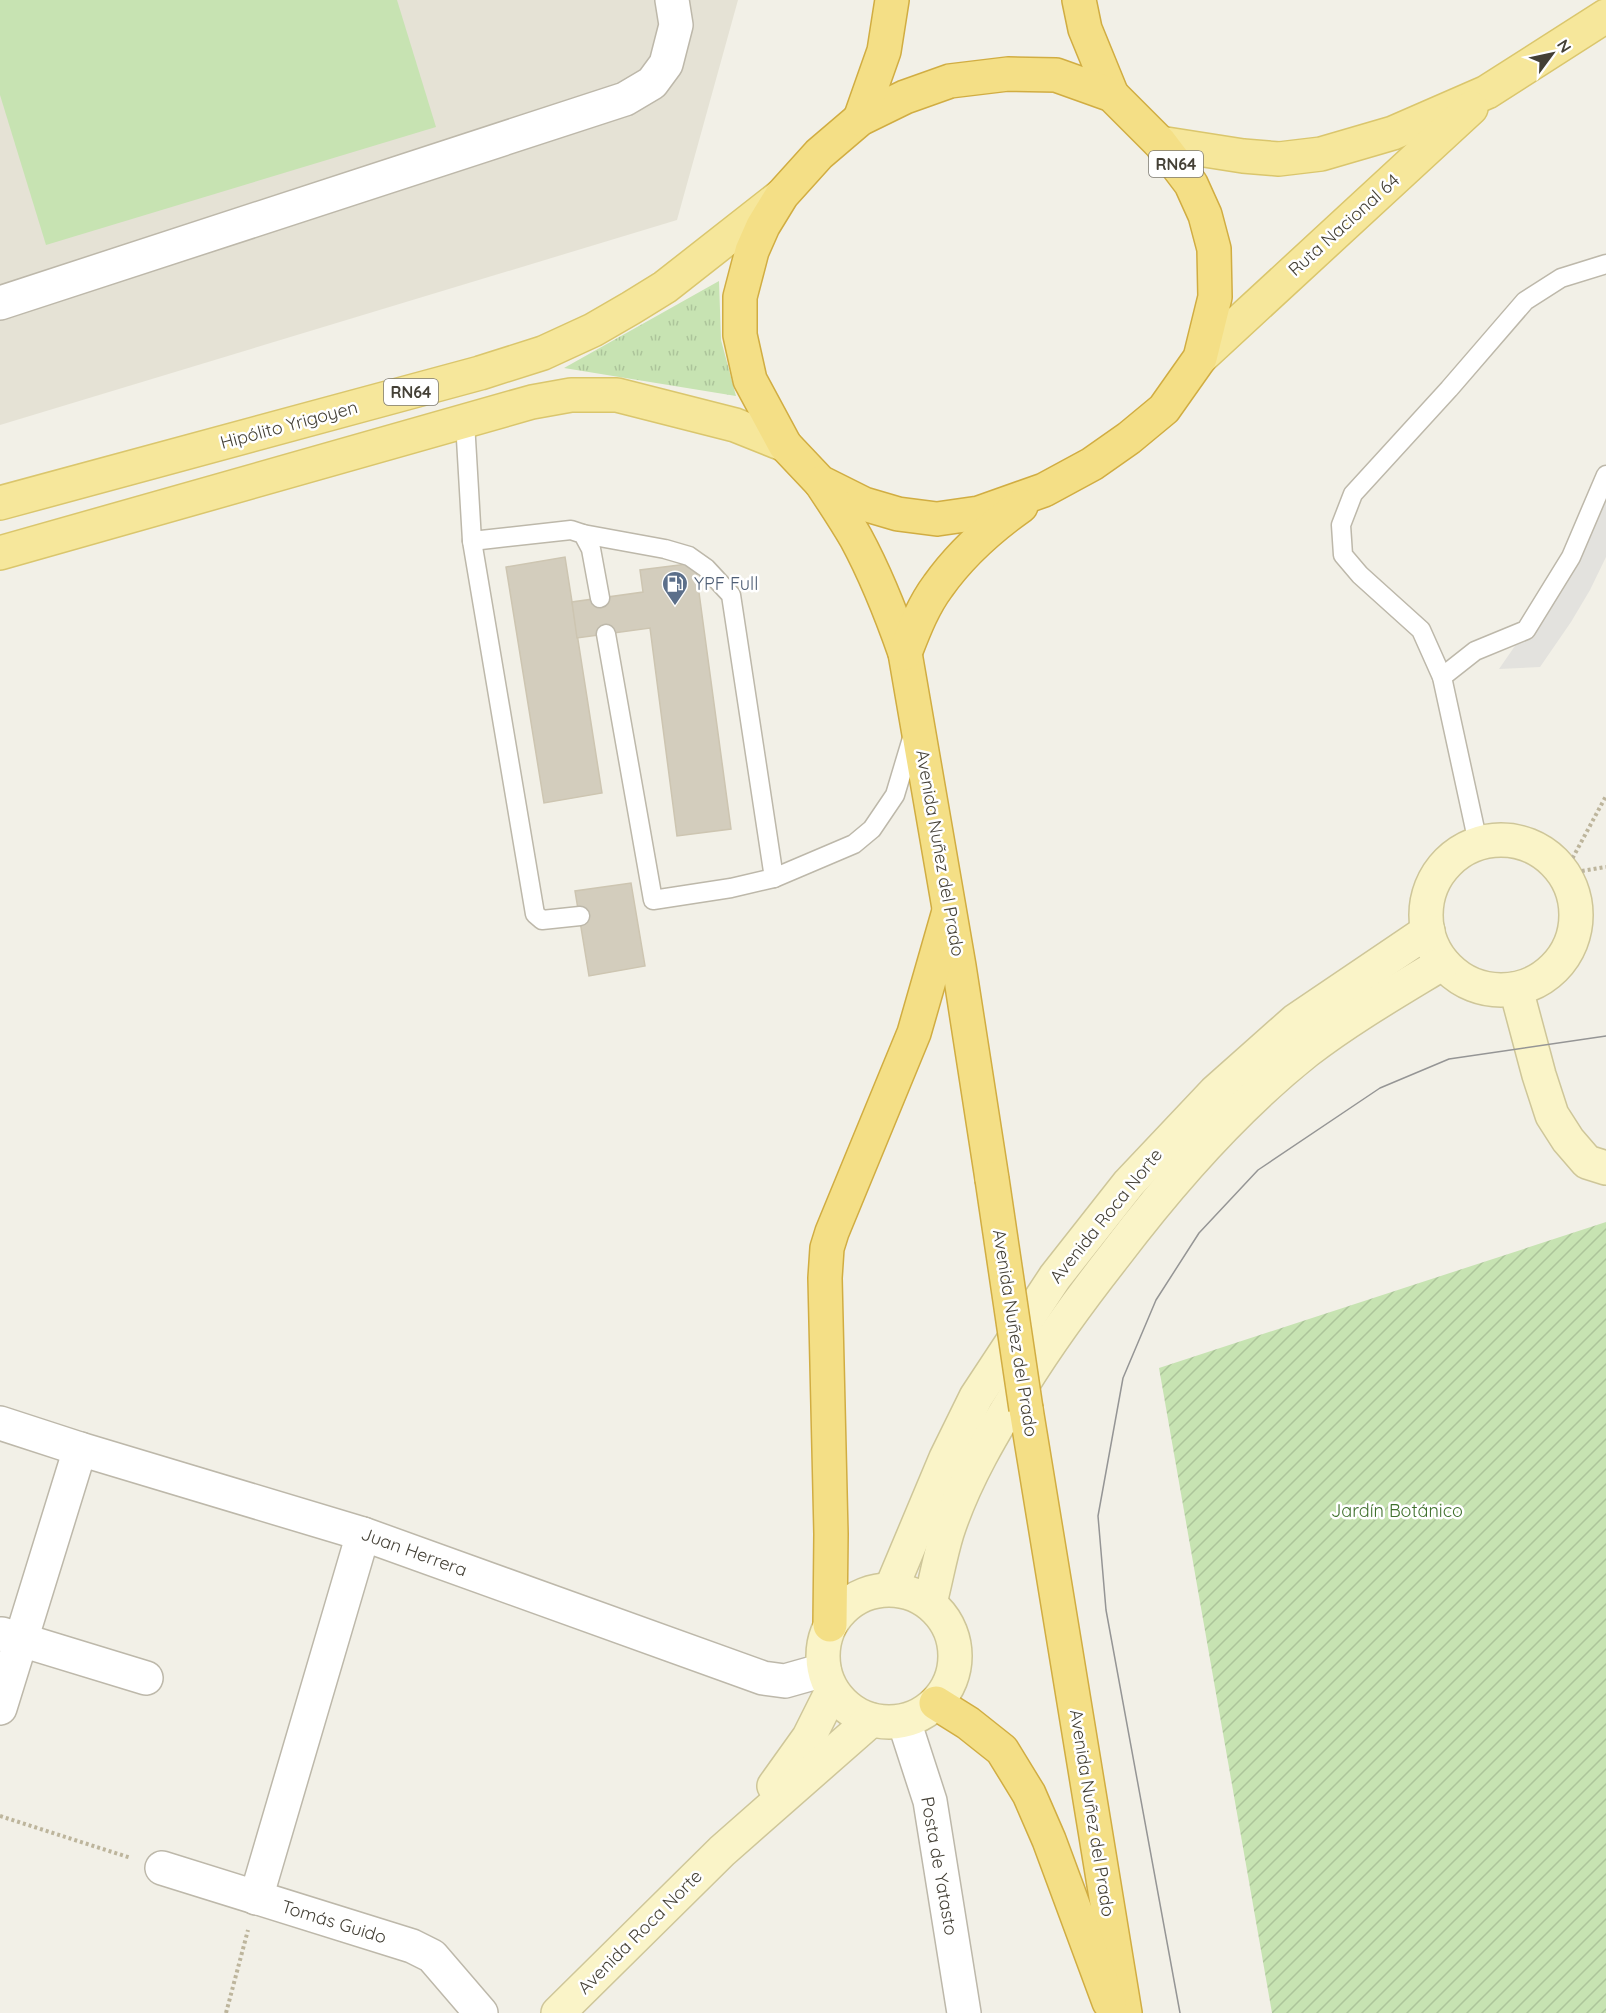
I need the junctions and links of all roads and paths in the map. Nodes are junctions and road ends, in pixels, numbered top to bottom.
1 (672, 0) edge
2 (892, 0) edge
3 (1079, 0) edge
4 (1606, 16) edge
5 (1606, 36) edge
6 (1573, 38) junction
7 (1487, 92) junction
8 (1112, 95) junction
9 (860, 119) junction
10 (1160, 143) junction
11 (782, 195) junction
12 (1606, 264) edge
13 (0, 303) edge
14 (1200, 358) junction
15 (465, 422) junction
16 (786, 445) junction
17 (1606, 476) edge
18 (820, 482) junction
19 (1044, 490) junction
20 (0, 503) edge
21 (583, 534) junction
22 (472, 541) junction
23 (0, 553) edge
24 (600, 598) dead end
25 (606, 634) dead end
26 (905, 653) junction
27 (1442, 677) junction
28 (918, 719) junction
29 (1606, 796) edge
30 (1478, 843) junction
31 (1606, 867) edge
32 (1564, 874) junction
33 (774, 878) junction
34 (950, 911) junction
35 (580, 916) dead end
36 (1428, 931) junction
37 (1443, 963) junction
38 (1516, 989) junction
39 (1606, 1168) edge
40 (0, 1423) edge
41 (80, 1449) junction
42 (363, 1534) junction
43 (891, 1589) junction
44 (930, 1603) junction
45 (830, 1625) junction
46 (10, 1637) edge
47 (146, 1678) dead end
48 (828, 1680) junction
49 (936, 1703) junction
50 (0, 1708) edge
51 (871, 1720) junction
52 (904, 1721) junction
53 (0, 1816) edge
54 (722, 1851) junction
55 (162, 1869) joint
56 (256, 1898) junction
57 (226, 2013) edge
58 (481, 2013) edge
59 (558, 2013) edge
60 (964, 2013) edge
61 (1113, 2013) edge
62 (1125, 2013) edge

1 - 13 street
2 - 9 highway
3 - 8 highway
4 - 6 main road, Ruta Nacional 64 / RN64
5 - 6 lane
6 - 7 main road, Ruta Nacional 64 / RN64
7 - 10 main road, Ruta Nacional 64 / RN64
7 - 14 main road, Ruta Nacional 64 / RN64
8 - 9 highway, RN64
8 - 10 highway, RN64
9 - 11 highway, RN64
10 - 14 highway, RN64
11 - 16 highway, RN64
11 - 20 main road, Hipólito Yrigoyen / RN64
12 - 27 lane
14 - 19 highway, RN64
15 - 16 main road, RN64
15 - 22 lane
15 - 23 main road, RN64
16 - 18 highway, RN64
17 - 27 lane
18 - 19 highway, RN64
18 - 26 highway, Avenida Nuñez del Prado
19 - 26 highway
21 - 22 lane
21 - 24 lane
21 - 33 lane
22 - 35 lane
25 - 33 lane
26 - 28 highway, Avenida Nuñez del Prado
27 - 30 lane
28 - 33 lane
28 - 34 highway, Avenida Nuñez del Prado
29 - 32 path
30 - 32 main road
30 - 36 main road
31 - 32 path
32 - 38 main road
34 - 45 highway
34 - 62 highway, Avenida Nuñez del Prado, bridge
36 - 37 main road
36 - 43 main road, Avenida Roca Norte
37 - 38 main road
37 - 44 main road, Avenida Roca Norte
38 - 39 main road
40 - 41 street, Juan Herrera
41 - 42 street, Juan Herrera
41 - 46 street
42 - 48 street, Juan Herrera
42 - 56 street
43 - 44 main road
43 - 45 main road
44 - 49 main road
45 - 48 main road
46 - 47 street
46 - 50 street
48 - 51 main road
48 - 54 main road, Avenida Roca Norte
49 - 52 main road
49 - 61 highway
51 - 52 main road
51 - 54 main road, Avenida Roca Norte
52 - 60 street, Posta de Yatasto
53 - 55 path
54 - 59 main road, Avenida Roca Norte
55 - 56 street, Tomás Guido
56 - 57 path
56 - 58 street, Tomás Guido

